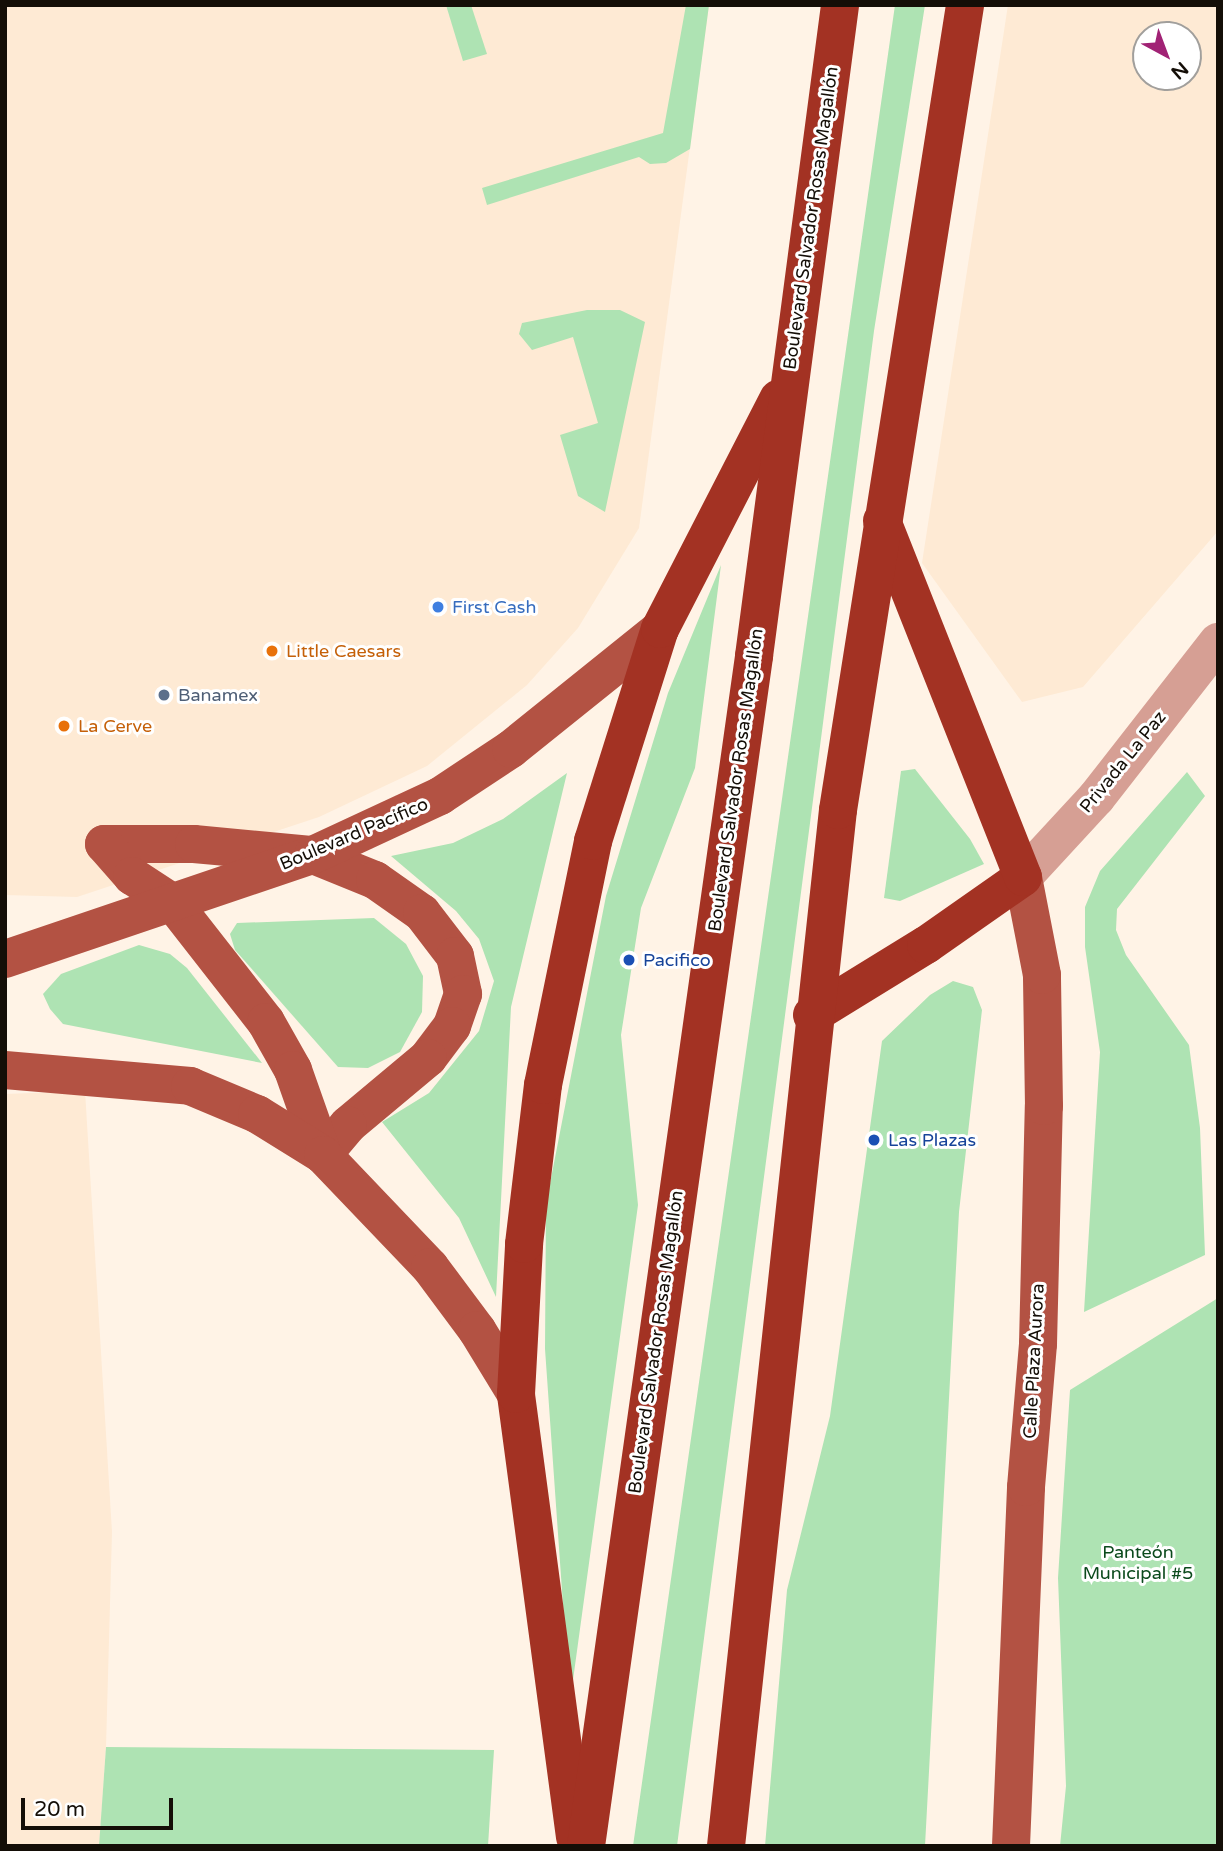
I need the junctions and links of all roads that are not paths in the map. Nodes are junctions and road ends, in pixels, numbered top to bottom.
1 (840, 5) edge
2 (965, 5) edge
3 (790, 377) junction
4 (881, 517) junction
5 (660, 629) junction
6 (1218, 642) edge
7 (313, 855) junction
8 (1023, 877) junction
9 (173, 903) junction
10 (5, 959) edge
11 (812, 1015) junction
12 (5, 1070) edge
13 (323, 1155) junction
14 (516, 1394) junction
15 (576, 1846) edge
16 (586, 1846) edge
17 (726, 1846) edge
18 (1011, 1846) edge

1 - 3 highway, Boulevard Salvador Rosas Magallón
2 - 4 highway
3 - 5 highway
3 - 16 highway, Boulevard Salvador Rosas Magallón
4 - 8 highway
4 - 11 highway
5 - 7 main road, Boulevard Pacífico
5 - 14 highway
6 - 8 street, Privada La Paz
7 - 9 main road, Boulevard Pacífico
7 - 9 main road
7 - 13 main road
8 - 11 highway
8 - 18 main road, Calle Plaza Aurora
9 - 10 main road, Boulevard Pacífico
9 - 13 main road
11 - 17 highway
12 - 13 main road
13 - 14 main road
14 - 15 highway

